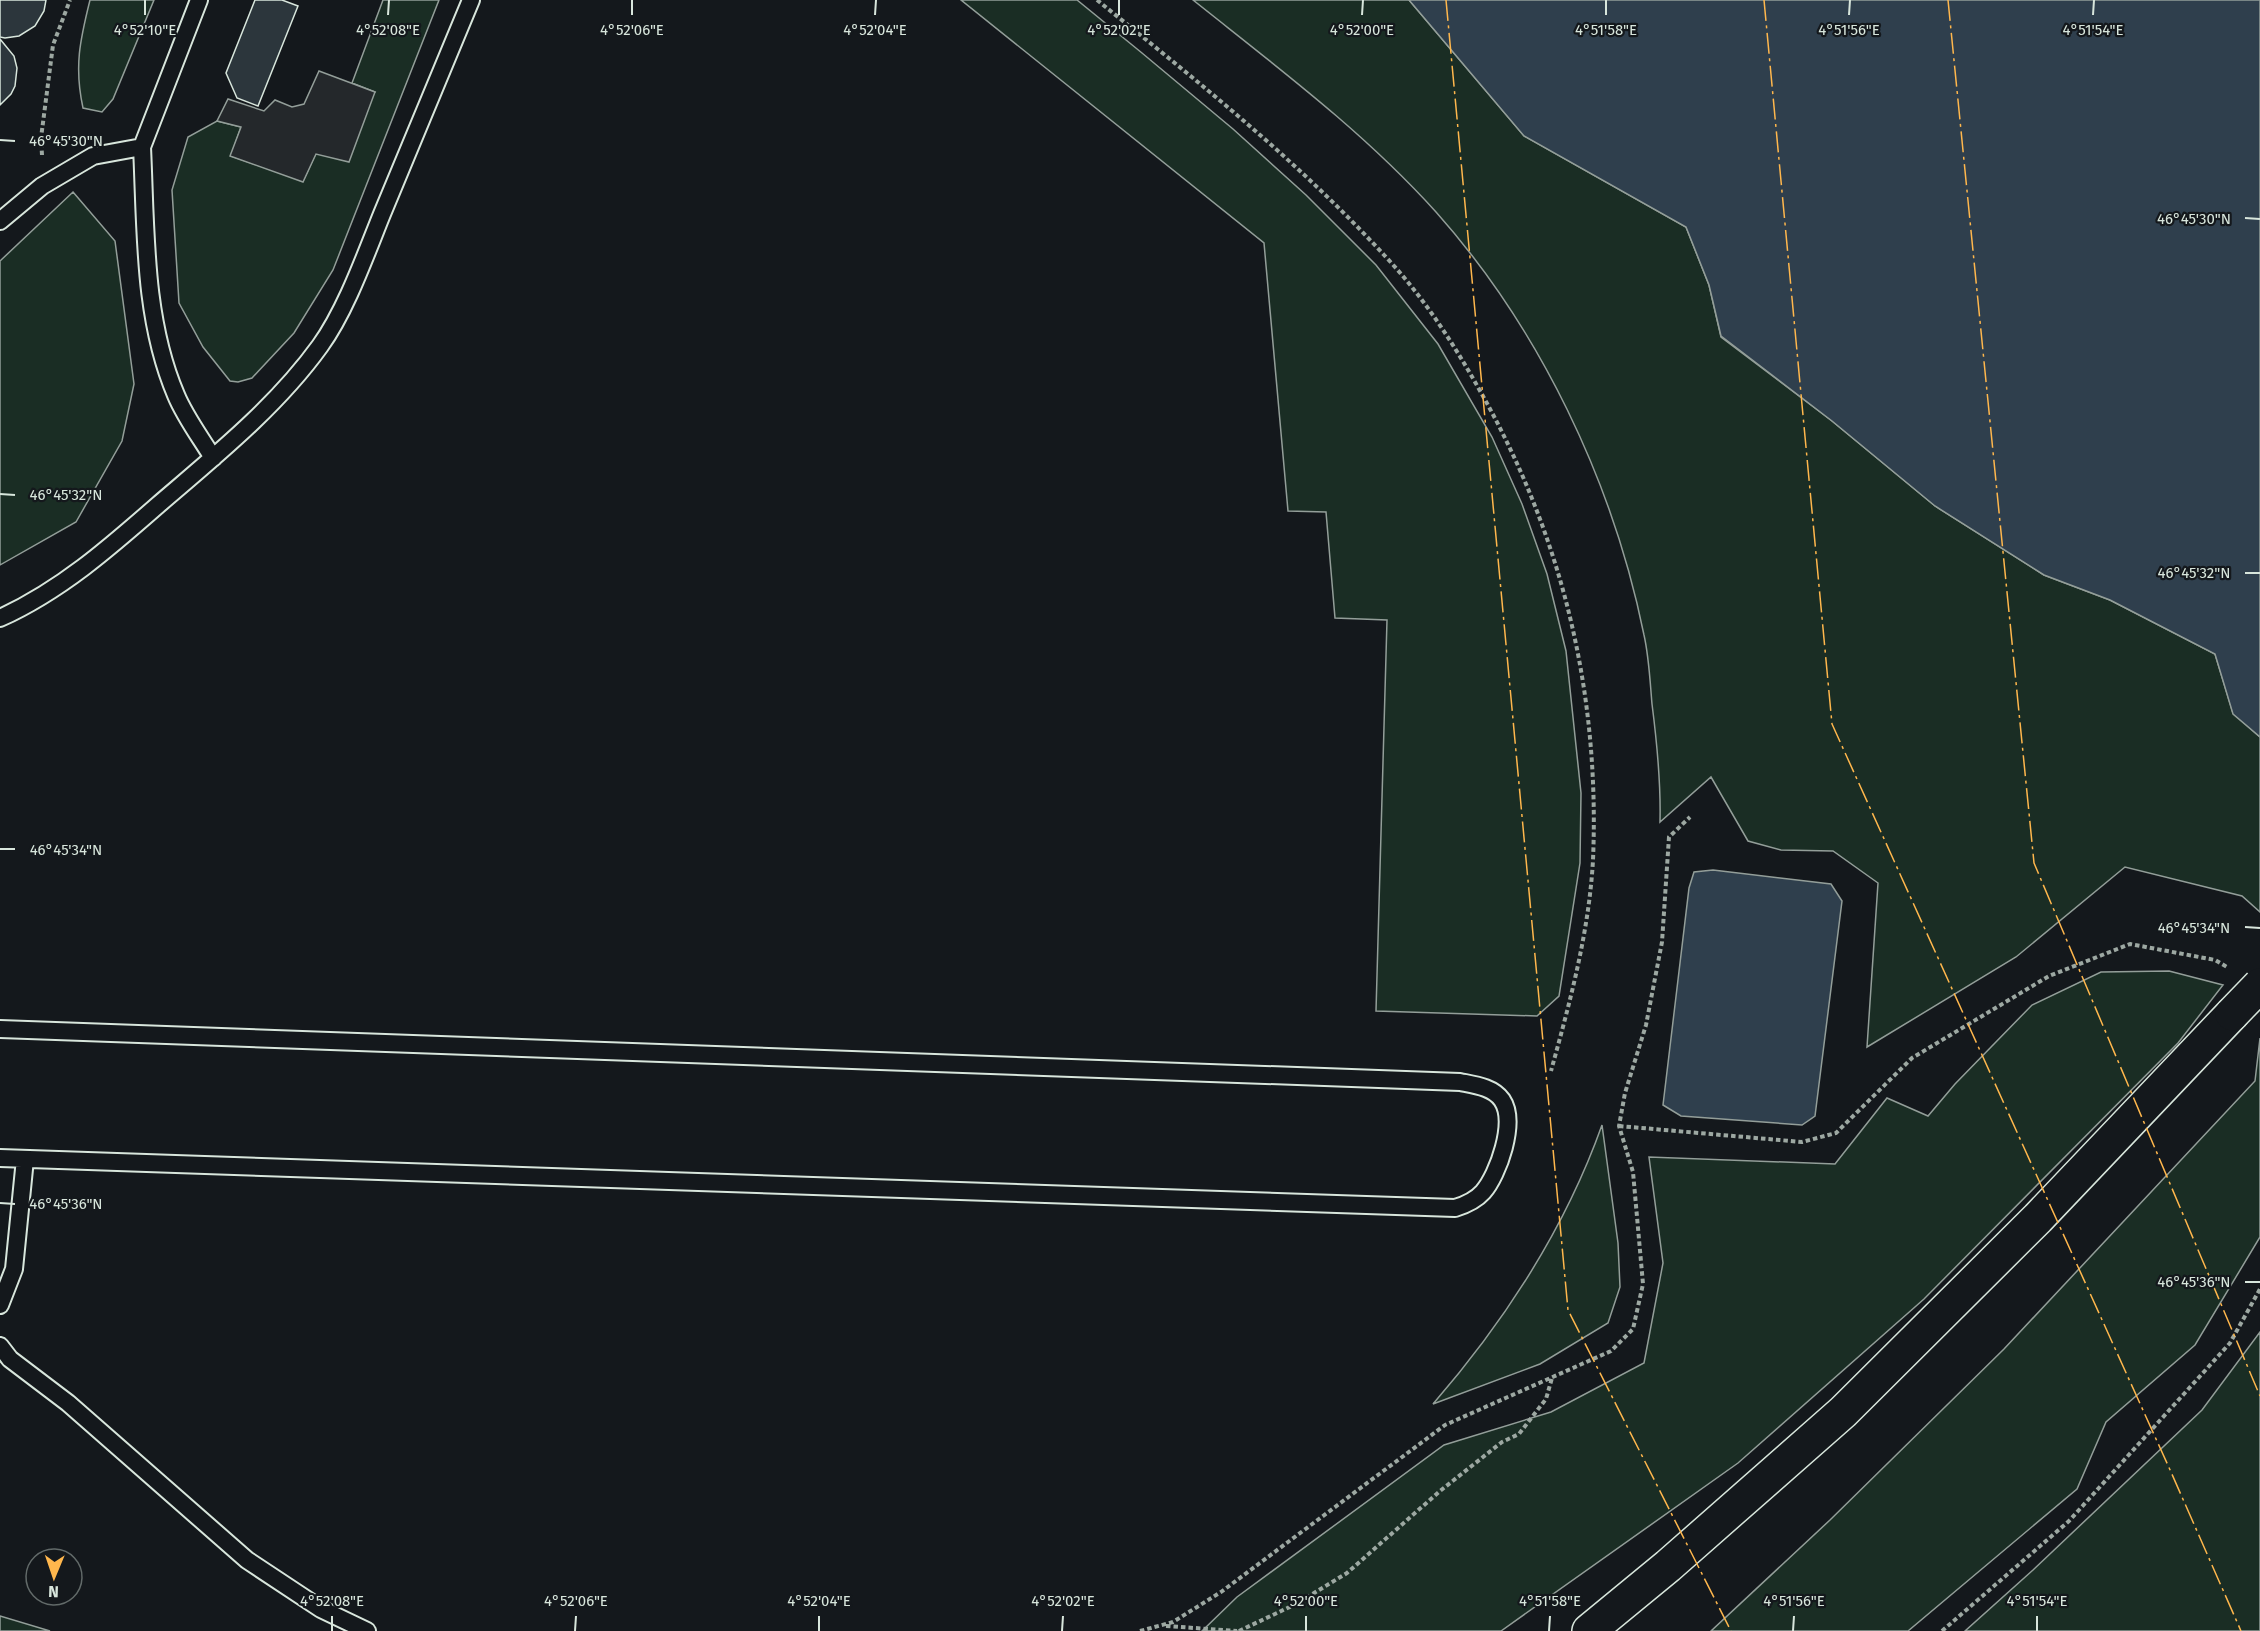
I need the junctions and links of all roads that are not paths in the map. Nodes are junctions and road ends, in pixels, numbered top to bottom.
1 (199, 0) edge
2 (471, 0) edge
3 (142, 147) junction
4 (0, 221) edge
5 (213, 458) junction
6 (0, 618) edge
7 (2260, 985) edge
8 (0, 1029) edge
9 (0, 1158) edge
10 (25, 1160) junction
11 (0, 1305) edge
12 (0, 1346) edge
13 (367, 1631) edge
14 (1589, 1631) edge

1 - 3 lane
2 - 5 lane
3 - 4 lane
3 - 5 lane
5 - 6 lane
7 - 14 main road, bridge
8 - 10 lane
9 - 10 lane
10 - 11 lane
12 - 13 lane

